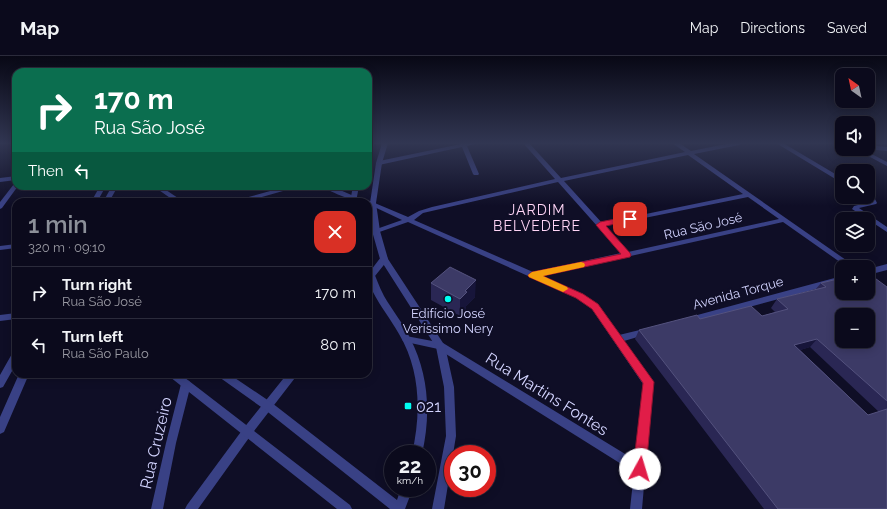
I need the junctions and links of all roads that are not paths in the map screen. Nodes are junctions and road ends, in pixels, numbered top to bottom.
1 (379, 164) edge
2 (472, 164) edge
3 (545, 164) edge
4 (635, 164) edge
5 (705, 164) edge
6 (814, 164) edge
7 (476, 174) dead end
8 (835, 177) edge
9 (12, 178) edge
10 (0, 180) edge
11 (559, 180) junction
12 (12, 190) edge
13 (162, 190) edge
14 (280, 190) edge
15 (333, 190) edge
16 (748, 195) junction
17 (175, 198) edge
18 (250, 198) edge
19 (349, 198) edge
20 (370, 198) edge
21 (372, 203) edge
22 (870, 204) edge
23 (0, 207) edge
24 (408, 220) junction
25 (784, 220) junction
26 (600, 225) junction
27 (887, 230) edge
28 (372, 232) edge
29 (12, 246) edge
30 (0, 248) edge
31 (627, 255) junction
32 (384, 259) junction
33 (842, 260) edge
34 (887, 267) edge
35 (875, 270) edge
36 (372, 271) edge
37 (532, 275) junction
38 (372, 280) edge
39 (835, 281) edge
40 (12, 316) edge
41 (0, 318) edge
42 (685, 321) edge
43 (655, 329) edge
44 (406, 339) junction
45 (617, 339) junction
46 (440, 346) junction
47 (12, 362) edge
48 (22, 378) edge
49 (178, 378) edge
50 (228, 378) edge
51 (290, 378) edge
52 (0, 384) edge
53 (186, 384) junction
54 (268, 406) junction
55 (0, 429) edge
56 (247, 432) junction
57 (420, 445) edge
58 (640, 469) junction
59 (404, 497) edge
60 (157, 509) edge
61 (192, 509) edge
62 (346, 509) edge
63 (399, 509) edge
64 (438, 509) edge
65 (636, 509) edge

1 - 20 street
2 - 7 street
3 - 11 street
4 - 11 street
5 - 16 street
6 - 8 street
9 - 10 street
11 - 24 street
11 - 26 street
12 - 23 street
13 - 17 street
14 - 18 street
15 - 19 street
16 - 25 street
16 - 26 street
21 - 24 street
22 - 27 street
24 - 28 street
24 - 37 street
25 - 31 street, Rua São José
25 - 33 street
26 - 31 street
28 - 32 street
29 - 30 street
31 - 37 street, Rua São José
32 - 36 street
32 - 46 street
34 - 35 street
37 - 45 street
38 - 44 street
39 - 42 street, Avenida Torque
40 - 41 street
43 - 45 street
44 - 46 street
44 - 57 street
45 - 58 street
46 - 58 street, Rua Martins Fontes
46 - 64 street
47 - 52 street
48 - 55 street
49 - 53 street
50 - 54 street
51 - 54 street
53 - 56 street
53 - 60 street, Rua Cruzeiro
54 - 56 street
54 - 63 street
56 - 61 street
56 - 62 street
58 - 65 street
59 - 63 street

